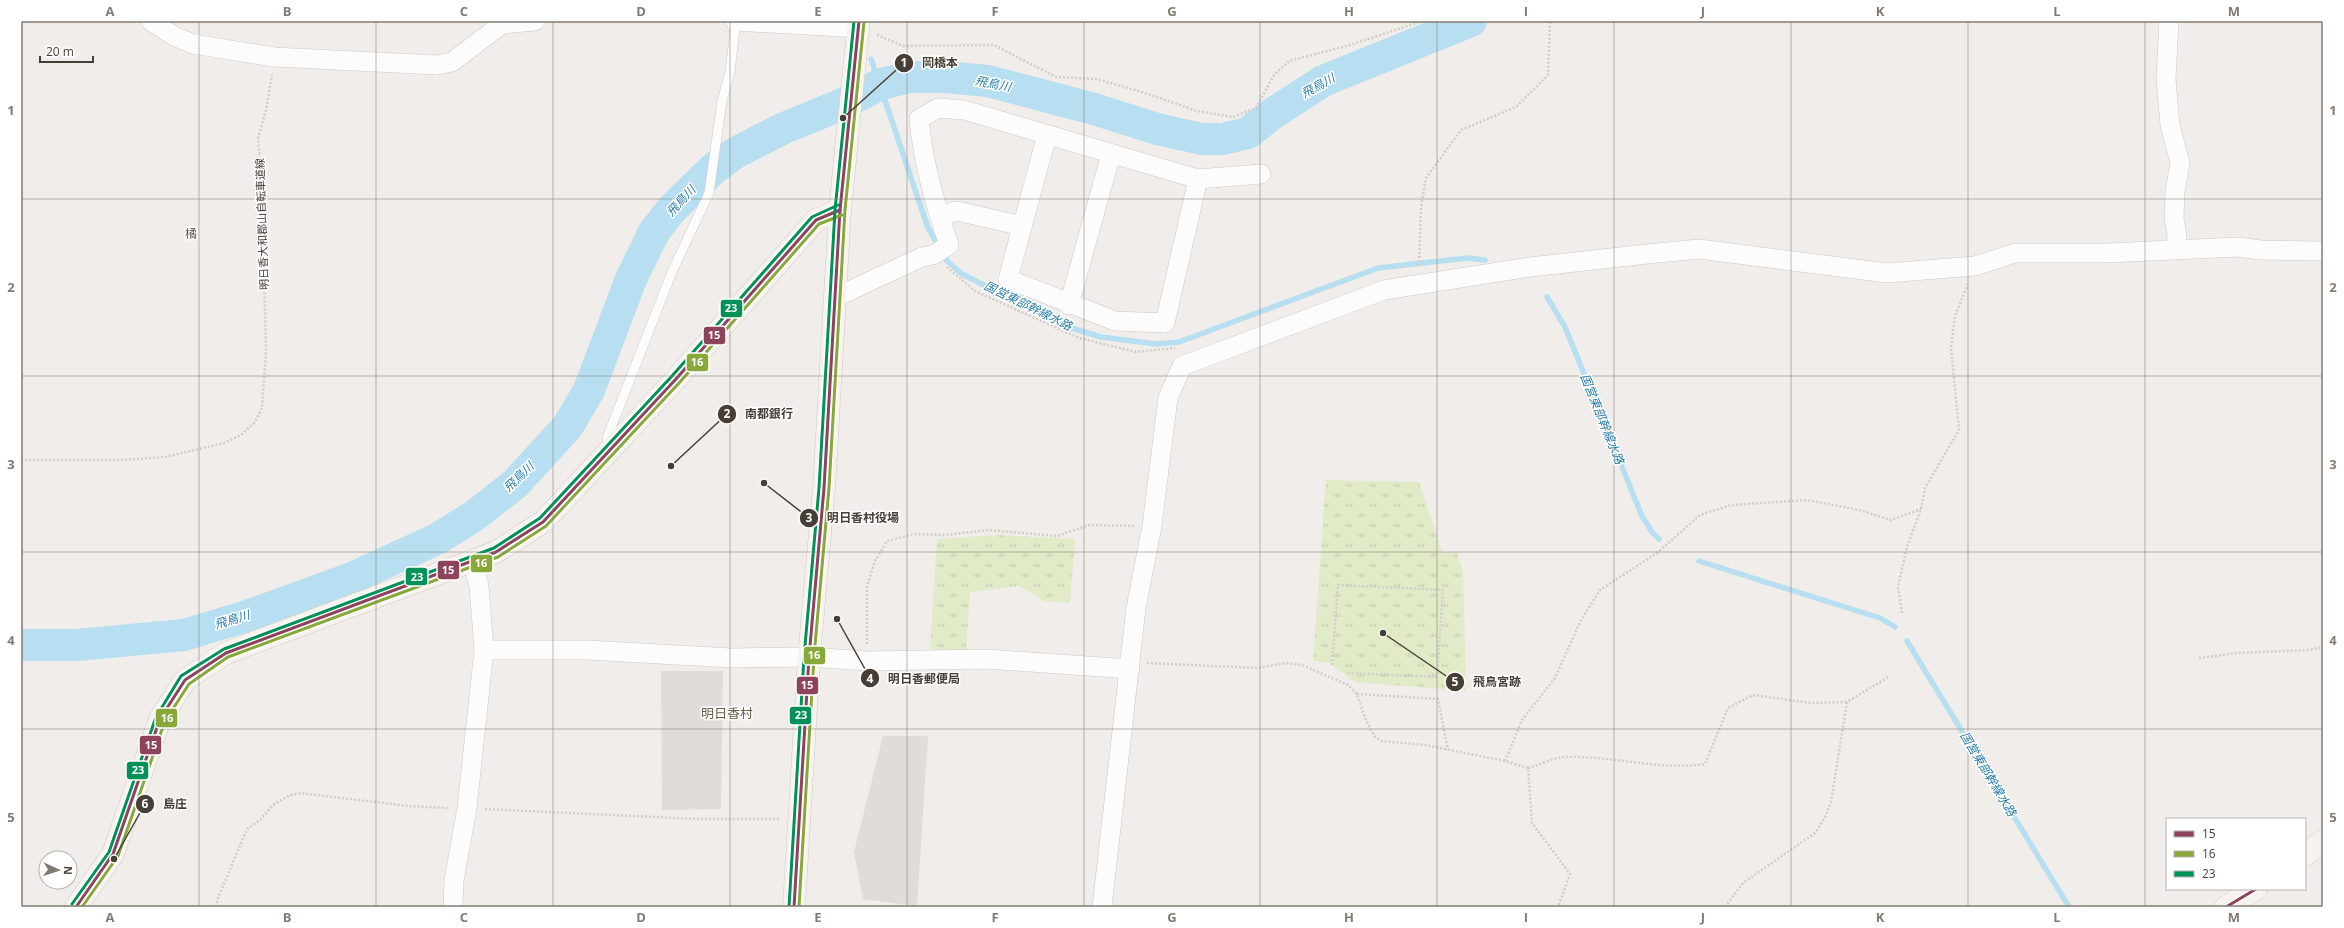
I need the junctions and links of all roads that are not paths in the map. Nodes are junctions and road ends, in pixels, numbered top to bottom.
1 (151, 21) edge
2 (535, 21) edge
3 (736, 21) edge
4 (2169, 21) edge
5 (859, 25) edge
6 (1047, 135) junction
7 (1111, 154) junction
8 (1262, 174) dead end
9 (1198, 179) junction
10 (840, 210) junction
11 (939, 216) junction
12 (1022, 226) junction
13 (2176, 248) junction
14 (2323, 251) edge
15 (834, 298) junction
16 (1070, 305) junction
17 (612, 448) junction
18 (473, 561) junction
19 (484, 650) junction
20 (810, 657) junction
21 (1130, 669) junction
22 (2323, 841) edge
23 (2306, 854) edge
24 (2254, 890) edge
25 (76, 907) edge
26 (453, 907) edge
27 (794, 907) edge
28 (1102, 907) edge
29 (2226, 907) edge

1 - 2 street
3 - 5 street
3 - 17 lane
4 - 13 street
5 - 10 main road
6 - 7 street
6 - 11 street
6 - 12 street
7 - 9 street
7 - 16 street
8 - 9 street
9 - 16 street
10 - 15 main road
10 - 17 main road
11 - 12 street
11 - 15 street
12 - 16 street
13 - 14 street
13 - 21 street
15 - 20 main road
17 - 18 main road
18 - 19 street
18 - 25 main road
19 - 20 street
19 - 26 street
20 - 21 street
20 - 27 main road
21 - 28 street
22 - 23 main road
24 - 29 main road

